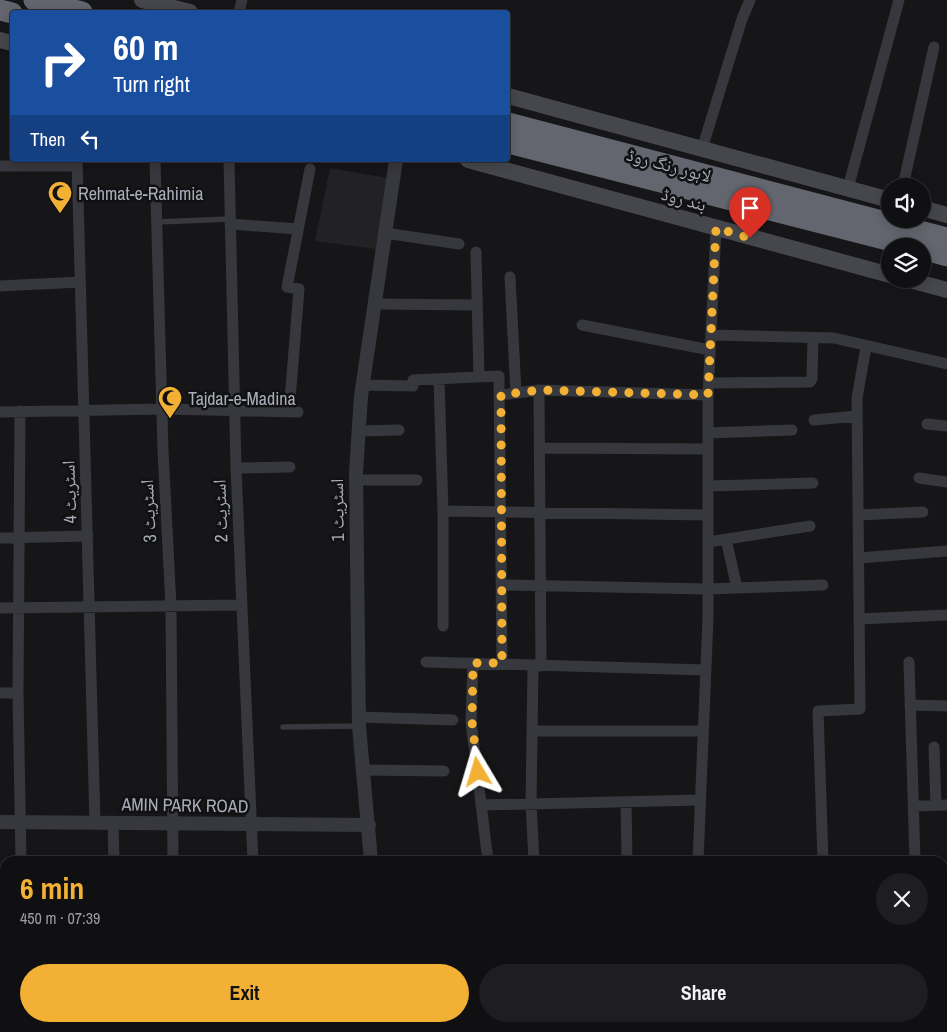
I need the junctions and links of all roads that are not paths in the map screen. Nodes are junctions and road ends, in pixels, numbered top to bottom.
1 (34, 0) edge
2 (142, 0) edge
3 (750, 0) edge
4 (899, 0) edge
5 (74, 10) edge
6 (182, 10) edge
7 (934, 47) dead end
8 (510, 97) edge
9 (510, 125) edge
10 (510, 143) edge
11 (702, 149) junction
12 (155, 162) edge
13 (229, 162) edge
14 (396, 162) edge
15 (475, 162) edge
16 (77, 163) edge
17 (0, 166) edge
18 (310, 169) dead end
19 (905, 178) edge
20 (848, 188) junction
21 (881, 197) edge
22 (931, 210) edge
23 (947, 214) edge
24 (230, 221) junction
25 (157, 222) junction
26 (716, 228) junction
27 (298, 229) junction
28 (385, 233) junction
29 (881, 238) edge
30 (947, 238) edge
31 (459, 244) dead end
32 (476, 252) dead end
33 (931, 252) edge
34 (947, 256) edge
35 (881, 273) edge
36 (510, 277) dead end
37 (80, 282) junction
38 (0, 286) edge
39 (931, 286) edge
40 (947, 290) edge
41 (375, 304) junction
42 (477, 305) junction
43 (582, 325) dead end
44 (711, 335) junction
45 (814, 338) junction
46 (866, 347) junction
47 (710, 350) junction
48 (947, 364) edge
49 (479, 377) junction
50 (439, 379) junction
51 (709, 383) junction
52 (362, 385) junction
53 (539, 390) junction
54 (516, 393) junction
55 (501, 395) junction
56 (708, 395) junction
57 (162, 409) junction
58 (234, 409) junction
59 (84, 410) junction
60 (20, 411) junction
61 (0, 412) edge
62 (857, 416) junction
63 (814, 420) dead end
64 (927, 424) dead end
65 (947, 426) edge
66 (399, 430) dead end
67 (792, 430) dead end
68 (358, 431) junction
69 (708, 433) junction
70 (539, 448) junction
71 (708, 449) junction
72 (290, 467) dead end
73 (236, 468) junction
74 (919, 478) dead end
75 (356, 480) junction
76 (417, 480) dead end
77 (947, 482) edge
78 (813, 483) dead end
79 (708, 486) junction
80 (443, 511) junction
81 (502, 512) junction
82 (540, 512) junction
83 (923, 512) dead end
84 (708, 515) junction
85 (858, 515) junction
86 (810, 526) dead end
87 (88, 536) junction
88 (0, 538) edge
89 (19, 538) junction
90 (726, 539) junction
91 (708, 542) junction
92 (947, 552) edge
93 (859, 558) junction
94 (502, 585) junction
95 (823, 585) dead end
96 (541, 586) junction
97 (737, 588) junction
98 (708, 590) junction
99 (240, 605) junction
100 (90, 606) junction
101 (171, 606) junction
102 (0, 608) edge
103 (19, 608) junction
104 (947, 615) edge
105 (859, 619) junction
106 (443, 626) dead end
107 (426, 662) dead end
108 (909, 662) dead end
109 (473, 663) junction
110 (502, 663) junction
111 (537, 666) junction
112 (706, 670) junction
113 (0, 693) edge
114 (18, 693) junction
115 (910, 705) junction
116 (947, 706) edge
117 (453, 720) dead end
118 (359, 722) junction
119 (283, 728) dead end
120 (533, 731) junction
121 (703, 732) junction
122 (934, 747) dead end
123 (362, 770) junction
124 (444, 771) dead end
125 (700, 800) junction
126 (626, 802) junction
127 (531, 804) junction
128 (482, 805) junction
129 (941, 805) edge
130 (914, 806) junction
131 (0, 822) edge
132 (19, 822) junction
133 (95, 822) junction
134 (113, 823) junction
135 (171, 823) junction
136 (251, 824) junction
137 (369, 825) junction
138 (21, 856) edge
139 (114, 856) edge
140 (173, 856) edge
141 (252, 856) edge
142 (371, 856) edge
143 (487, 856) edge
144 (534, 856) edge
145 (627, 856) edge
146 (698, 856) edge
147 (823, 856) edge
148 (915, 856) edge
149 (378, 1032) edge
150 (382, 1032) edge

1 - 5 highway
2 - 6 main road
3 - 11 street
4 - 20 street
7 - 19 street
8 - 11 main road
9 - 30 highway, لاہور رنگ روڈ
10 - 29 highway, لاہور رنگ روڈ
11 - 20 main road
12 - 25 street, اسٹریٹ 3
13 - 24 street, اسٹریٹ 2
14 - 28 street, اسٹریٹ 1
15 - 26 main road, بند روڈ
16 - 17 street
16 - 37 street, اسٹریٹ 4
18 - 27 street
20 - 21 main road
22 - 23 main road
24 - 25 lane
24 - 27 street
24 - 58 street, اسٹریٹ 2
25 - 57 street, اسٹریٹ 3
26 - 35 main road, بند روڈ
26 - 44 street
27 - 58 street
28 - 31 street
28 - 41 street, اسٹریٹ 1
32 - 42 street
33 - 34 highway
36 - 54 street
37 - 38 street
37 - 59 street, اسٹریٹ 4
39 - 40 main road
41 - 42 street
41 - 52 street, اسٹریٹ 1
42 - 49 street
43 - 47 street
44 - 45 street
44 - 47 street
45 - 46 street
45 - 51 street
46 - 48 street
46 - 62 street
47 - 51 street
49 - 50 street
49 - 55 street
50 - 52 street
50 - 80 street
51 - 56 street
52 - 68 street, اسٹریٹ 1
53 - 54 street
53 - 56 street
53 - 70 street
54 - 55 street
55 - 81 street
56 - 69 street
57 - 58 street
57 - 59 street
57 - 101 street, اسٹریٹ 3
58 - 73 street, اسٹریٹ 2
59 - 60 street
59 - 87 street, اسٹریٹ 4
60 - 61 street
60 - 89 street
62 - 63 street
62 - 85 street
64 - 65 street
66 - 68 street
67 - 69 street
68 - 75 street, اسٹریٹ 1
69 - 71 street
70 - 71 street
70 - 82 street
71 - 79 street
72 - 73 street
73 - 99 street, اسٹریٹ 2
74 - 77 street
75 - 76 street
75 - 118 street, اسٹریٹ 1
78 - 79 street
79 - 84 street
80 - 81 street
80 - 106 street
81 - 82 street
81 - 94 street
82 - 84 street
82 - 96 street
83 - 85 street
84 - 91 street
85 - 93 street
86 - 90 street
87 - 89 street
87 - 100 street, اسٹریٹ 4
88 - 89 street
89 - 103 street
90 - 91 street
90 - 97 street
91 - 98 street
92 - 93 street
93 - 105 street
94 - 96 street
94 - 110 street
95 - 97 street
96 - 98 street
96 - 111 street
97 - 98 street
98 - 112 street
99 - 101 street
99 - 136 street, اسٹریٹ 2
100 - 101 street
100 - 103 street
100 - 133 street, اسٹریٹ 4
101 - 135 street, اسٹریٹ 3
102 - 103 street
103 - 114 street
104 - 105 street
105 - 147 street
107 - 109 street
108 - 115 street
109 - 110 street
109 - 128 street
110 - 111 street
111 - 112 street
111 - 120 street
112 - 121 street
113 - 114 street
114 - 132 street
115 - 116 street
115 - 130 street
117 - 118 street
118 - 119 lane
118 - 123 street, اسٹریٹ 1
120 - 121 street
120 - 127 street
121 - 125 street
122 - 129 street
123 - 124 street
123 - 137 street, اسٹریٹ 1
125 - 126 street
125 - 146 street
126 - 127 street
126 - 145 street
127 - 128 street
127 - 144 street
128 - 143 street
129 - 130 street
130 - 148 street
131 - 132 street, AMIN PARK ROAD
132 - 133 street, AMIN PARK ROAD
132 - 138 street
133 - 134 street, AMIN PARK ROAD
134 - 135 street, AMIN PARK ROAD
134 - 139 street
135 - 136 street, AMIN PARK ROAD
135 - 140 street, اسٹریٹ 3
136 - 137 street, AMIN PARK ROAD
136 - 141 street, اسٹریٹ 2
137 - 142 street, اسٹریٹ 1
149 - 150 street

